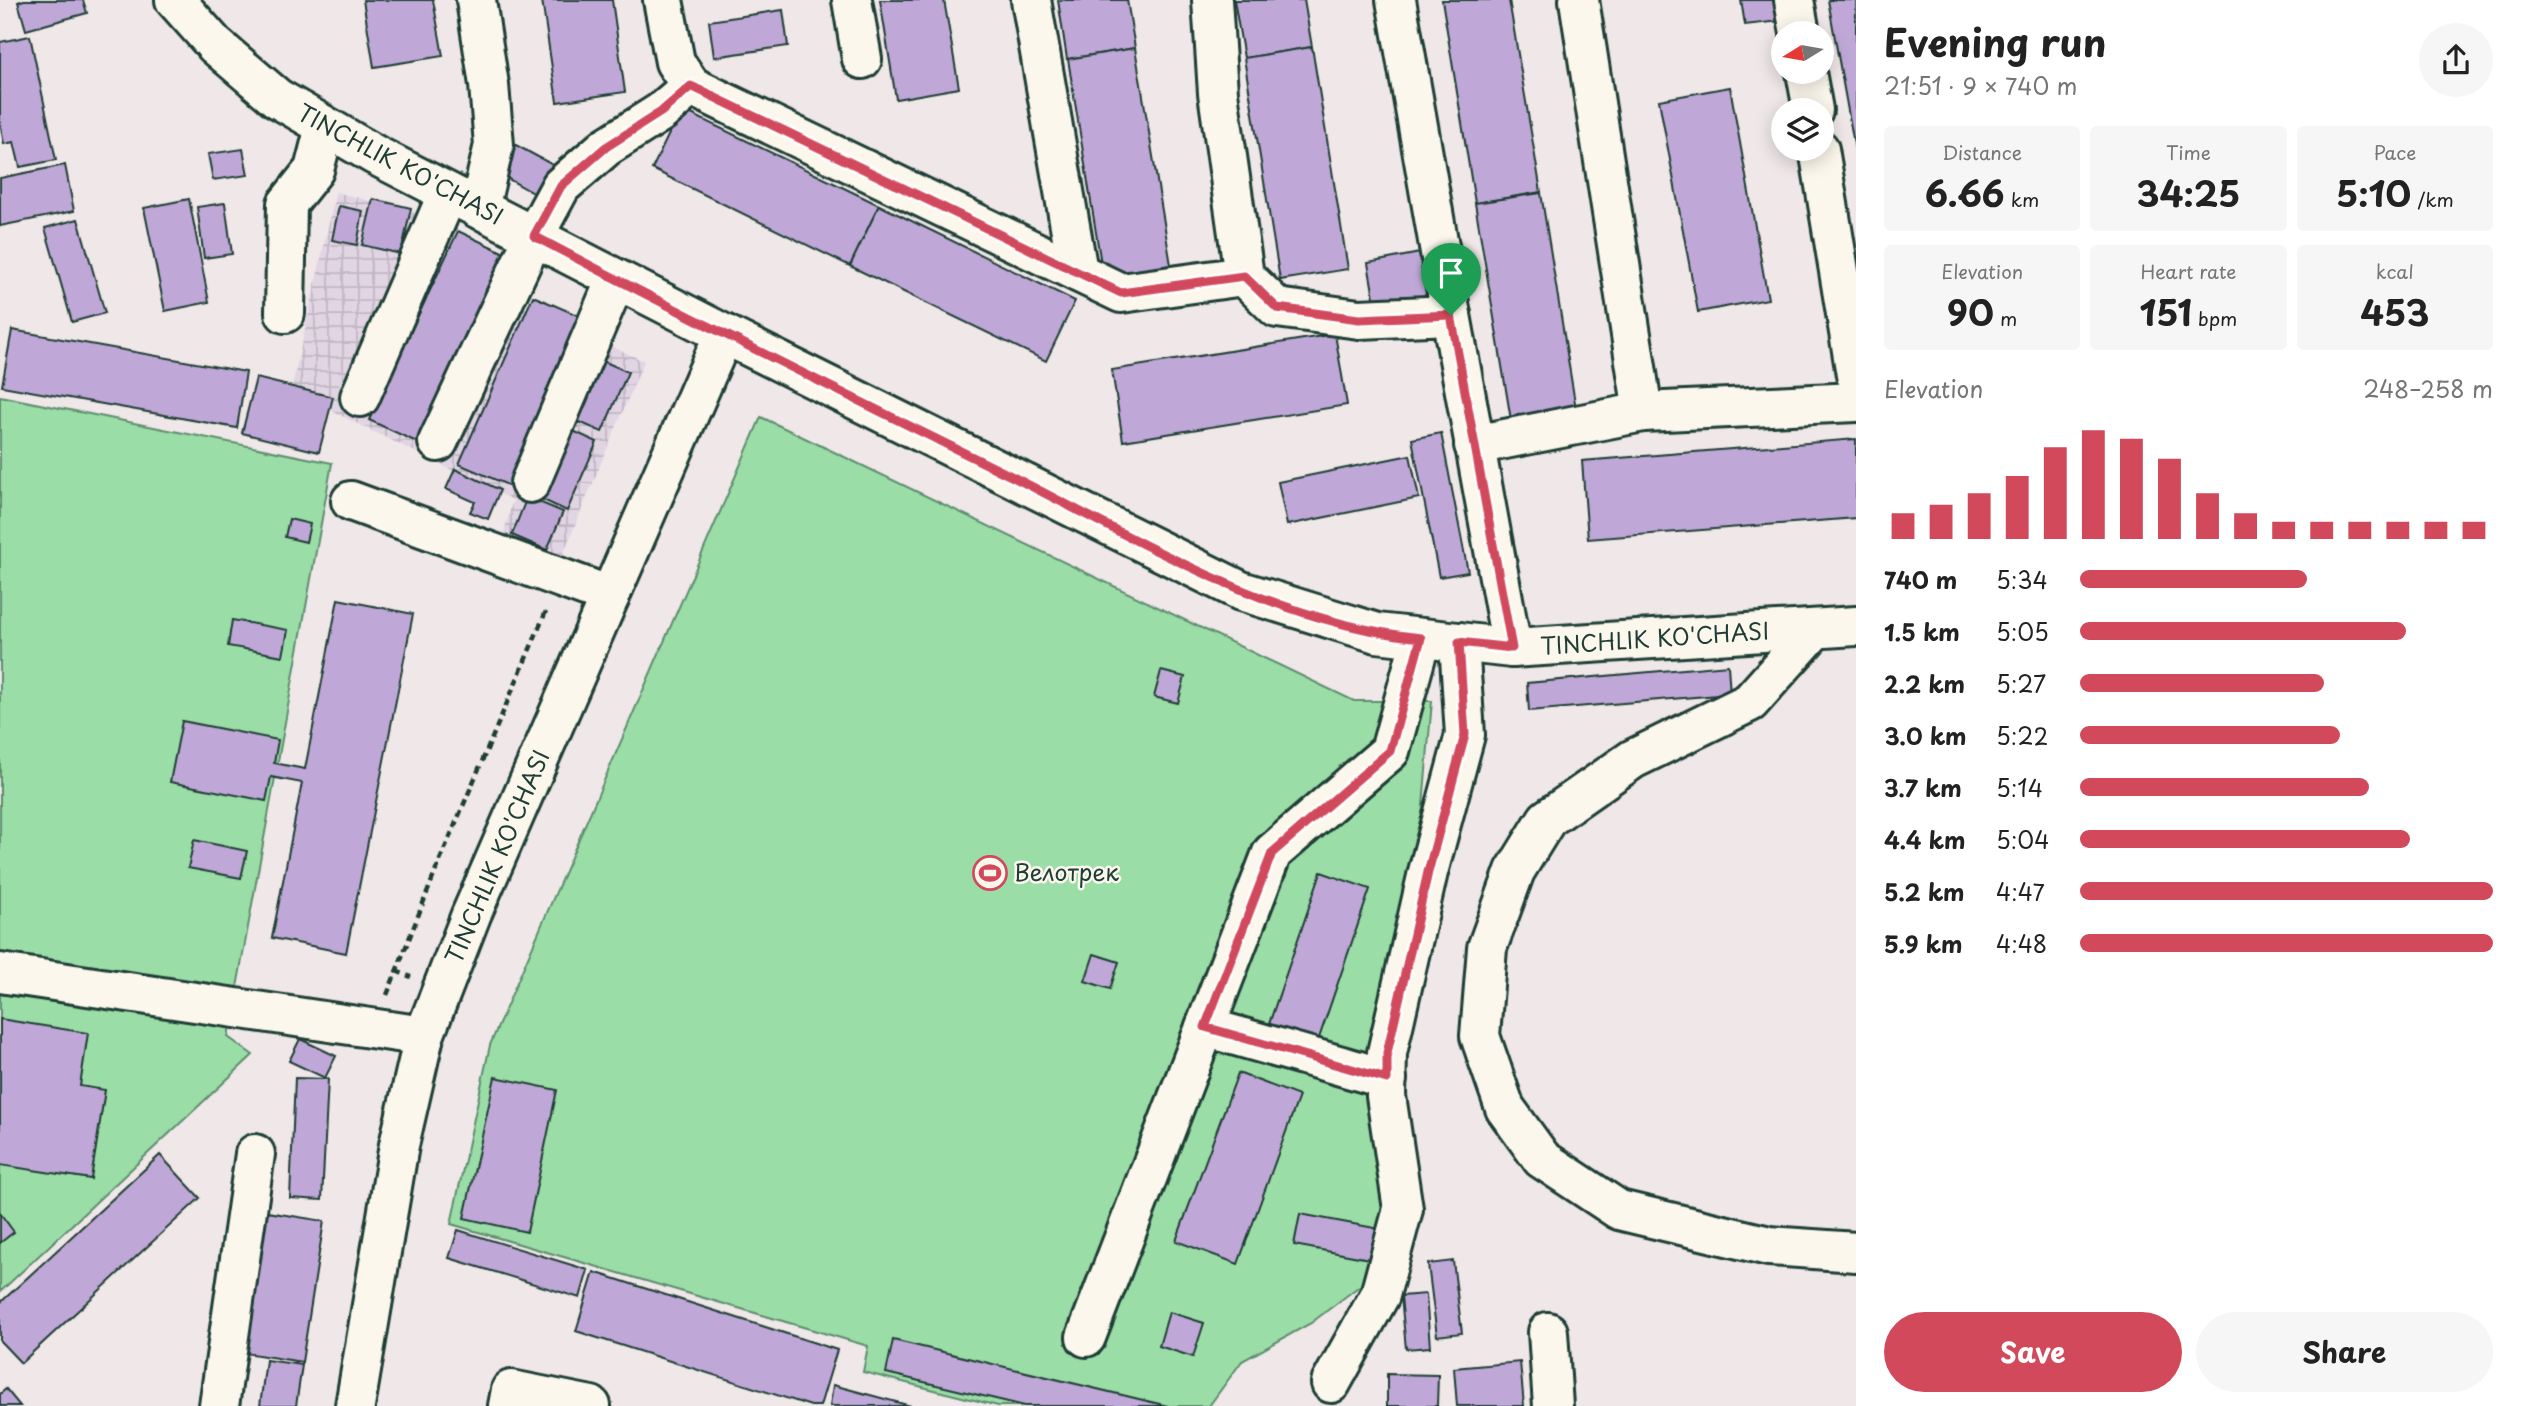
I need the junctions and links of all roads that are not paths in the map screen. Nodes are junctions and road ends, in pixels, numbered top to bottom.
1 (175, 0) edge
2 (476, 0) edge
3 (663, 0) edge
4 (852, 0) edge
5 (1031, 0) edge
6 (1212, 0) edge
7 (1396, 0) edge
8 (1579, 0) edge
9 (1794, 0) edge
10 (1798, 21) edge
11 (862, 59) dead end
12 (691, 86) junction
13 (326, 127) junction
14 (1821, 161) edge
15 (464, 201) junction
16 (534, 236) junction
17 (1078, 272) junction
18 (1244, 276) junction
19 (616, 279) junction
20 (285, 313) dead end
21 (1451, 315) junction
22 (724, 334) junction
23 (1856, 375) edge
24 (360, 397) dead end
25 (1856, 402) edge
26 (1643, 412) junction
27 (438, 442) dead end
28 (1474, 445) junction
29 (530, 483) dead end
30 (351, 501) dead end
31 (610, 596) junction
32 (1856, 626) edge
33 (1815, 629) junction
34 (1421, 638) junction
35 (1459, 642) junction
36 (1512, 648) junction
37 (0, 973) edge
38 (1205, 1027) junction
39 (424, 1036) junction
40 (1387, 1079) junction
41 (255, 1154) dead end
42 (1856, 1252) edge
43 (1548, 1332) dead end
44 (1086, 1337) dead end
45 (1331, 1383) dead end
46 (219, 1406) edge
47 (355, 1406) edge
48 (508, 1406) edge
49 (591, 1406) edge
50 (1553, 1406) edge

1 - 13 street, TINCHLIK KO'CHASI
2 - 15 street
3 - 12 street
4 - 11 street
5 - 17 street
6 - 18 street
7 - 21 street
8 - 26 street
9 - 10 street
12 - 16 street
12 - 17 street
13 - 15 street, TINCHLIK KO'CHASI
13 - 20 street
14 - 23 street
15 - 16 street, TINCHLIK KO'CHASI
15 - 24 street
16 - 19 street, TINCHLIK KO'CHASI
16 - 27 street
17 - 18 street
18 - 21 street
19 - 22 street, TINCHLIK KO'CHASI
19 - 29 street
21 - 28 street
22 - 31 street, TINCHLIK KO'CHASI
22 - 34 street, TINCHLIK KO'CHASI
25 - 26 street
26 - 28 street
28 - 36 street
30 - 31 street
31 - 39 street, TINCHLIK KO'CHASI
32 - 33 street, TINCHLIK KO'CHASI
33 - 36 street, TINCHLIK KO'CHASI
33 - 42 street
34 - 35 street, TINCHLIK KO'CHASI
34 - 38 street
35 - 36 street, TINCHLIK KO'CHASI
35 - 40 street
37 - 39 street
38 - 40 street
38 - 44 street
39 - 47 street, TINCHLIK KO'CHASI
40 - 45 street
41 - 46 street
43 - 50 street
48 - 49 street

